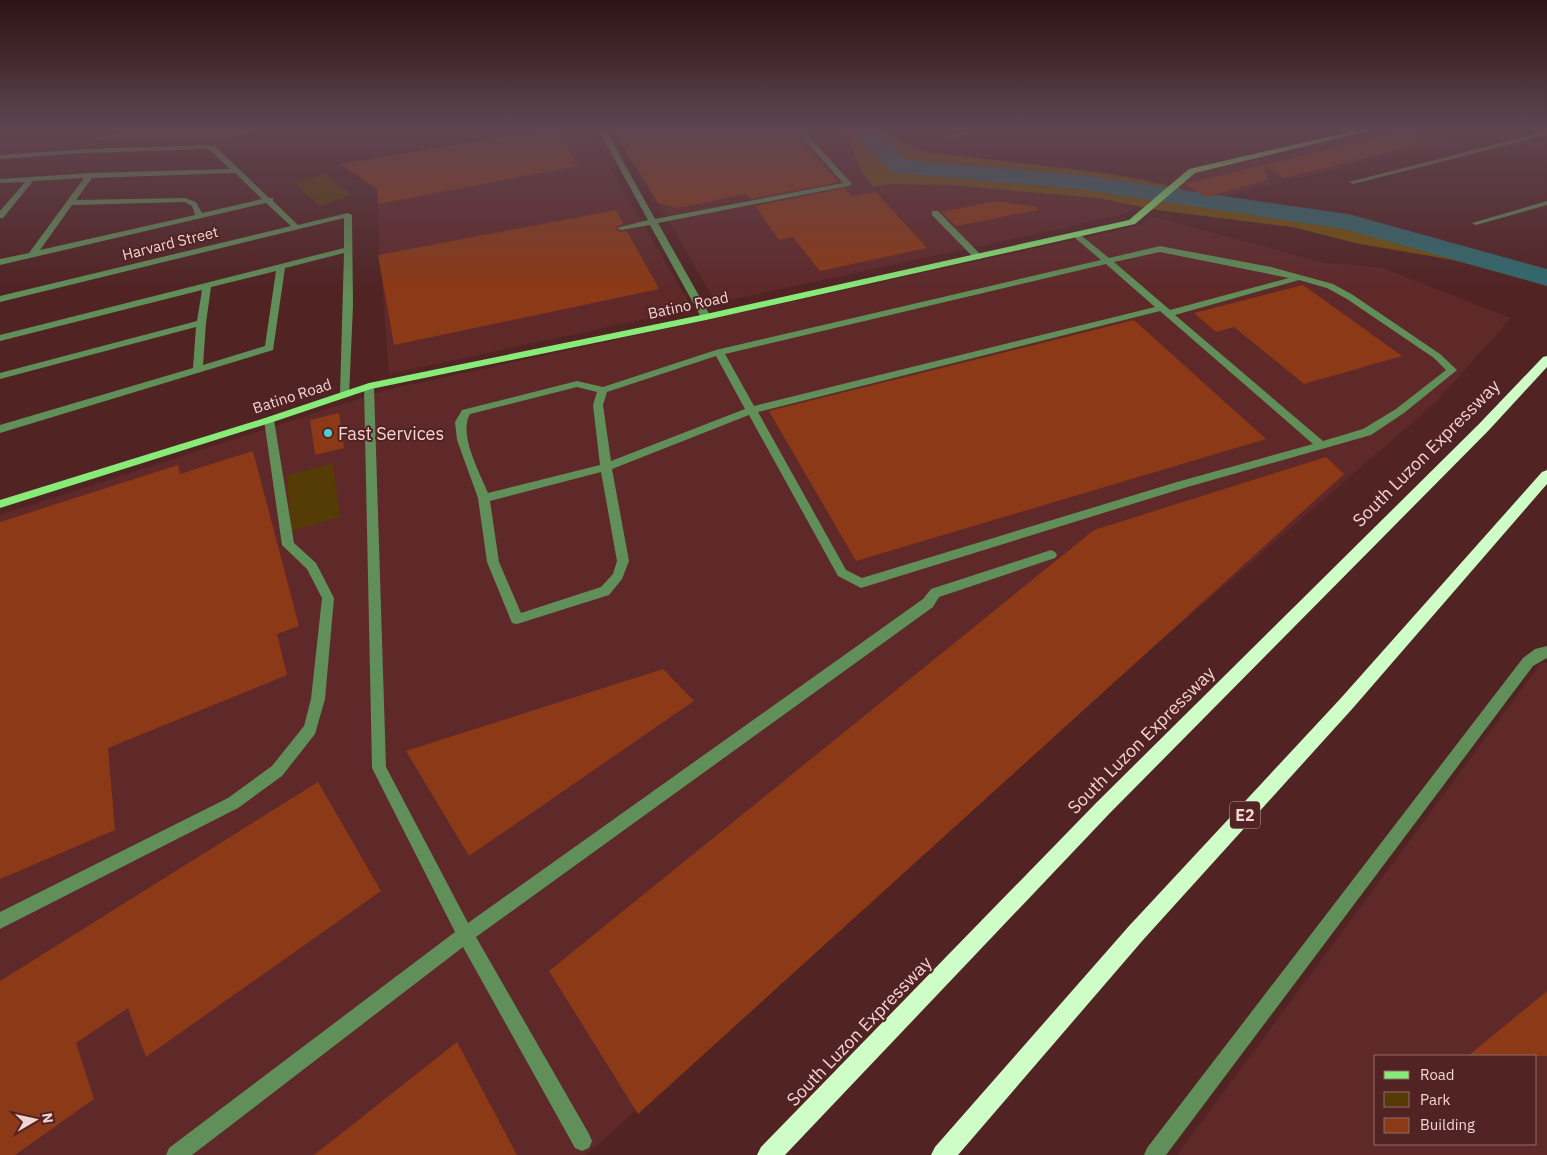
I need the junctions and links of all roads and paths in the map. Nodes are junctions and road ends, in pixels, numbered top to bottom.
1 (28, 183) edge
2 (85, 183) edge
3 (251, 183) edge
4 (632, 183) edge
5 (847, 183) edge
6 (1177, 183) edge
7 (270, 200) junction
8 (72, 203) junction
9 (1547, 204) edge
10 (935, 214) dead end
11 (0, 216) edge
12 (199, 216) junction
13 (654, 222) junction
14 (1476, 223) dead end
15 (296, 227) junction
16 (621, 228) dead end
17 (1077, 235) junction
18 (347, 250) junction
19 (32, 255) junction
20 (978, 257) junction
21 (1107, 261) junction
22 (0, 262) edge
23 (281, 266) junction
24 (1300, 277) junction
25 (207, 285) junction
26 (0, 299) edge
27 (1164, 311) junction
28 (706, 317) junction
29 (201, 323) junction
30 (0, 338) edge
31 (719, 352) junction
32 (1547, 360) edge
33 (198, 370) junction
34 (0, 376) edge
35 (369, 386) junction
36 (603, 390) junction
37 (345, 394) junction
38 (752, 410) junction
39 (270, 420) junction
40 (0, 429) edge
41 (1321, 445) junction
42 (606, 467) junction
43 (1547, 475) edge
44 (484, 498) junction
45 (0, 504) edge
46 (1051, 555) dead end
47 (1547, 652) edge
48 (0, 921) edge
49 (465, 935) junction
50 (582, 1141) dead end
51 (176, 1155) edge
52 (769, 1155) edge
53 (943, 1155) edge
54 (1154, 1155) edge

1 - 11 street
2 - 8 street
3 - 7 street
4 - 13 street
5 - 13 street
6 - 17 main road, Batino Road
7 - 12 street
7 - 15 street
8 - 12 street
8 - 19 street
9 - 14 street
10 - 20 street
12 - 19 street
13 - 16 street
13 - 28 street
15 - 18 street, Harvard Street
15 - 26 street, Harvard Street
17 - 20 main road, Batino Road
17 - 21 street
18 - 23 street
18 - 37 street
19 - 22 street
20 - 28 main road, Batino Road
21 - 24 street
21 - 27 street
21 - 31 street
23 - 25 street
23 - 33 street
24 - 27 street
24 - 41 street
25 - 29 street
25 - 30 street
27 - 38 street
27 - 41 street
28 - 35 main road, Batino Road
29 - 33 street
29 - 34 street
31 - 36 street
31 - 38 street
32 - 52 highway, South Luzon Expressway
33 - 40 street
35 - 37 main road, Batino Road
35 - 49 street
36 - 42 street
36 - 44 street
37 - 39 main road, Batino Road
38 - 41 street
38 - 42 street
39 - 45 main road, Batino Road
39 - 48 street
42 - 44 street
42 - 44 street
43 - 53 highway, E2
46 - 49 street
47 - 54 street
49 - 50 street
49 - 51 street

